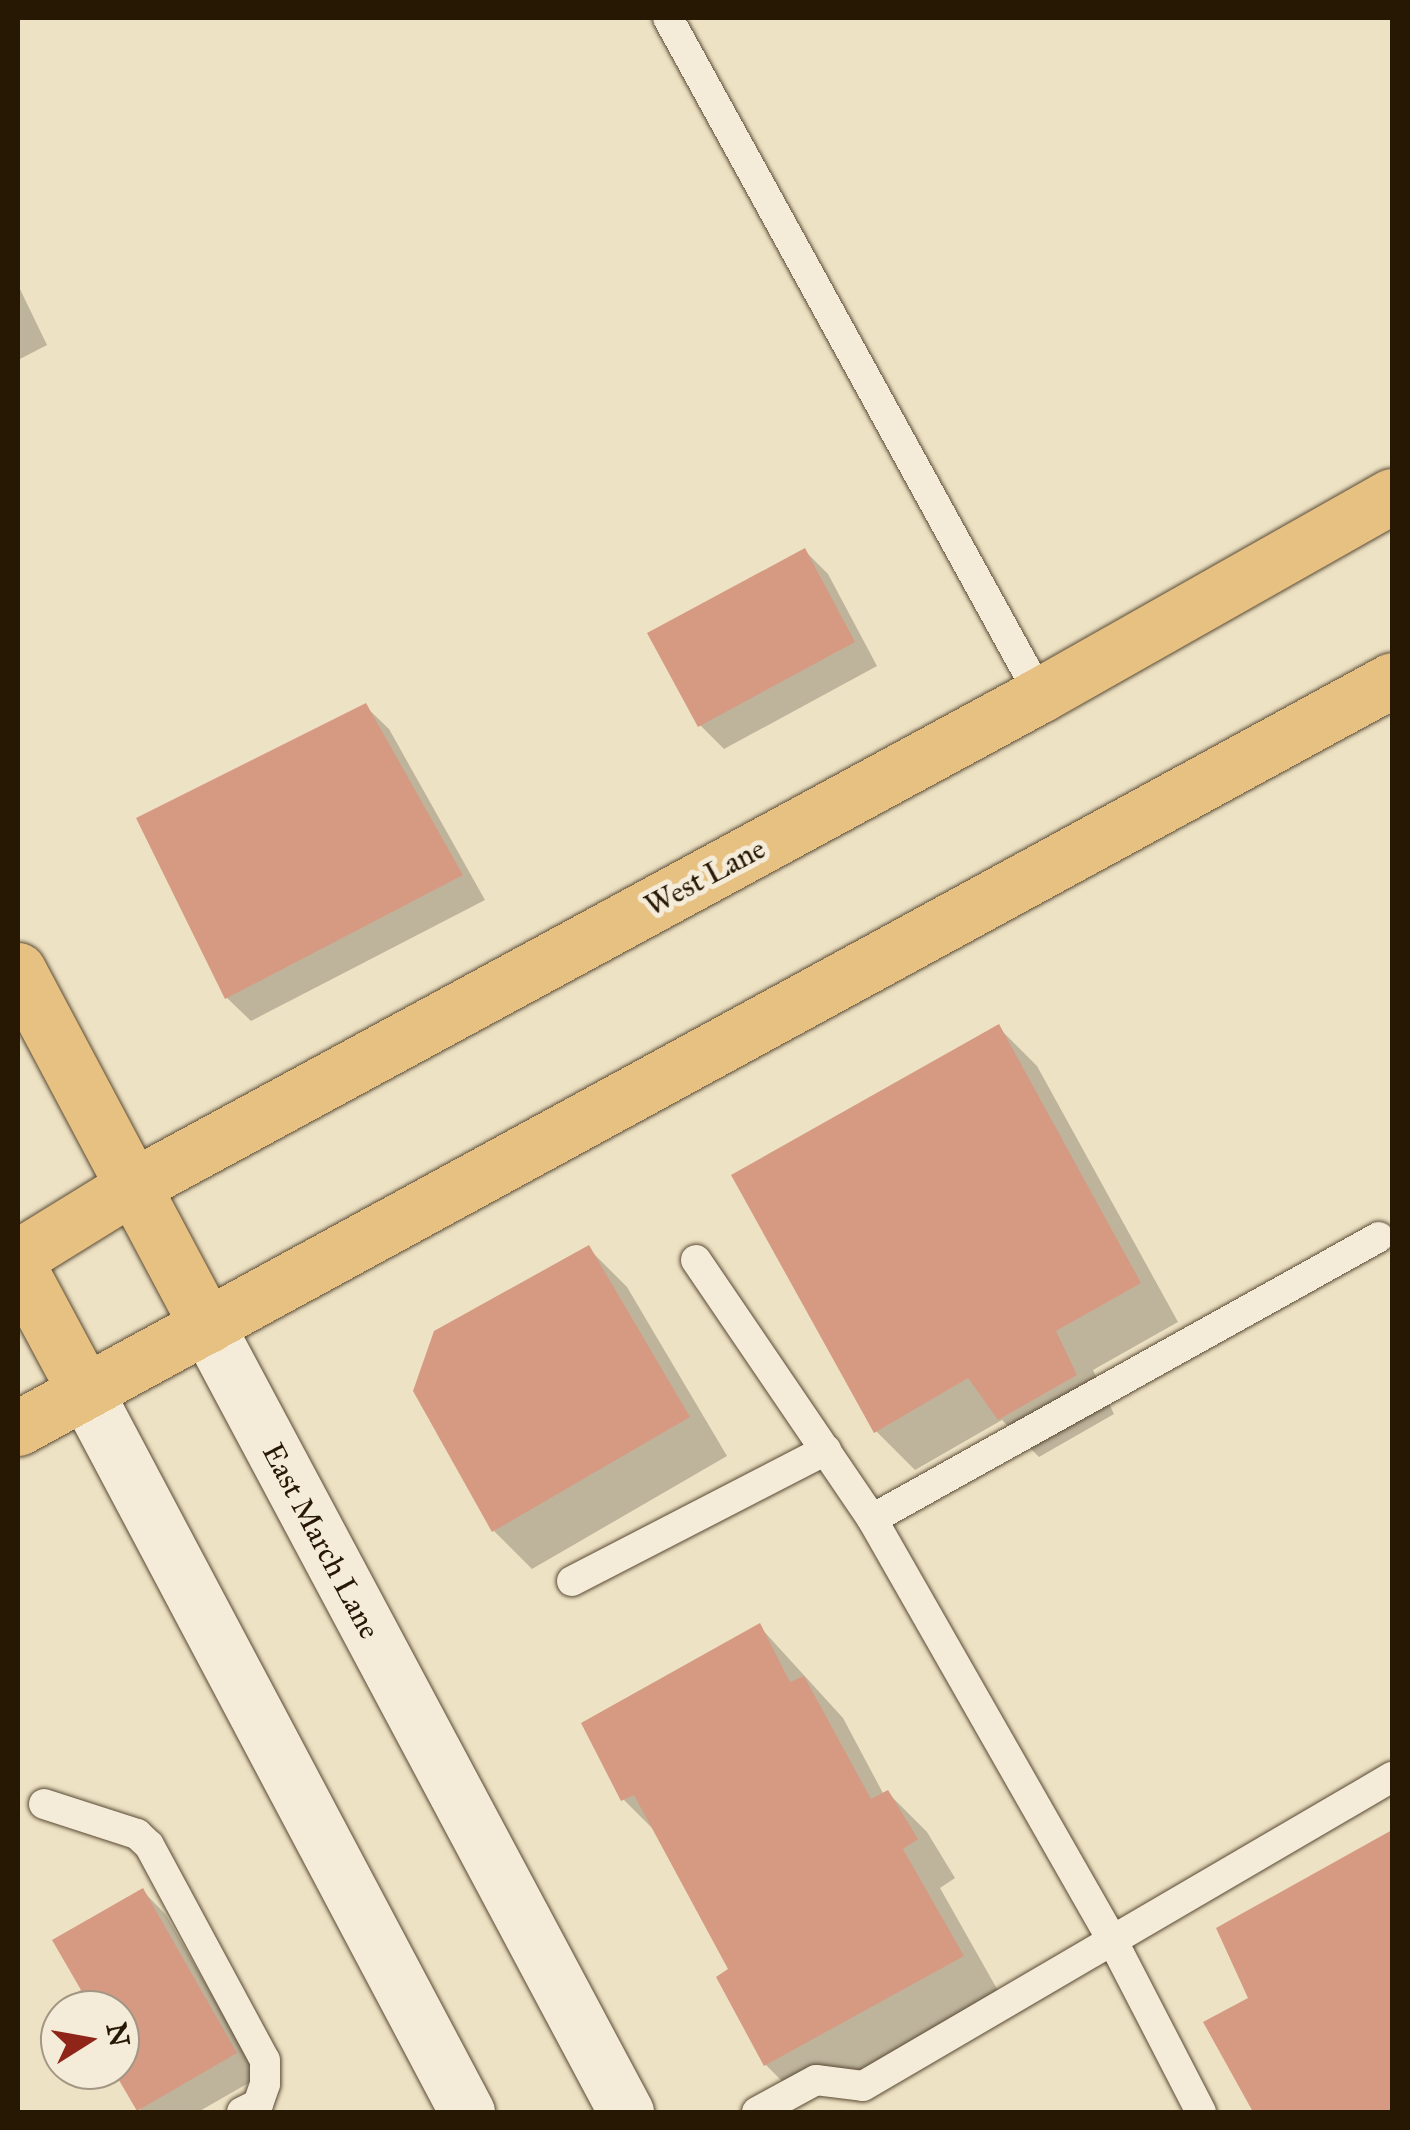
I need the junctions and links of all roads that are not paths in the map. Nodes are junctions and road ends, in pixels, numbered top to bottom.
1 (668, 18) edge
2 (1392, 496) edge
3 (1392, 680) edge
4 (1040, 695) junction
5 (18, 970) edge
6 (133, 1186) junction
7 (1379, 1238) dead end
8 (18, 1257) edge
9 (696, 1260) dead end
10 (18, 1266) edge
11 (207, 1326) junction
12 (85, 1391) junction
13 (18, 1428) edge
14 (826, 1450) junction
15 (872, 1520) junction
16 (572, 1581) dead end
17 (1392, 1777) edge
18 (44, 1804) dead end
19 (1111, 1938) junction
20 (858, 2099) edge
21 (242, 2112) edge
22 (467, 2112) edge
23 (626, 2112) edge
24 (757, 2112) edge
25 (1201, 2112) edge

1 - 4 lane
2 - 4 main road, West Lane
3 - 11 main road
4 - 6 main road, West Lane
5 - 6 main road, East March Lane
6 - 8 main road, West Lane
6 - 11 main road, East March Lane
7 - 15 lane
9 - 14 lane
10 - 12 main road
11 - 12 main road
11 - 23 main road, East March Lane
12 - 13 main road
12 - 22 main road
14 - 15 lane
14 - 16 lane
15 - 19 lane
17 - 19 lane
18 - 21 lane
19 - 20 lane
19 - 25 lane
20 - 24 lane

